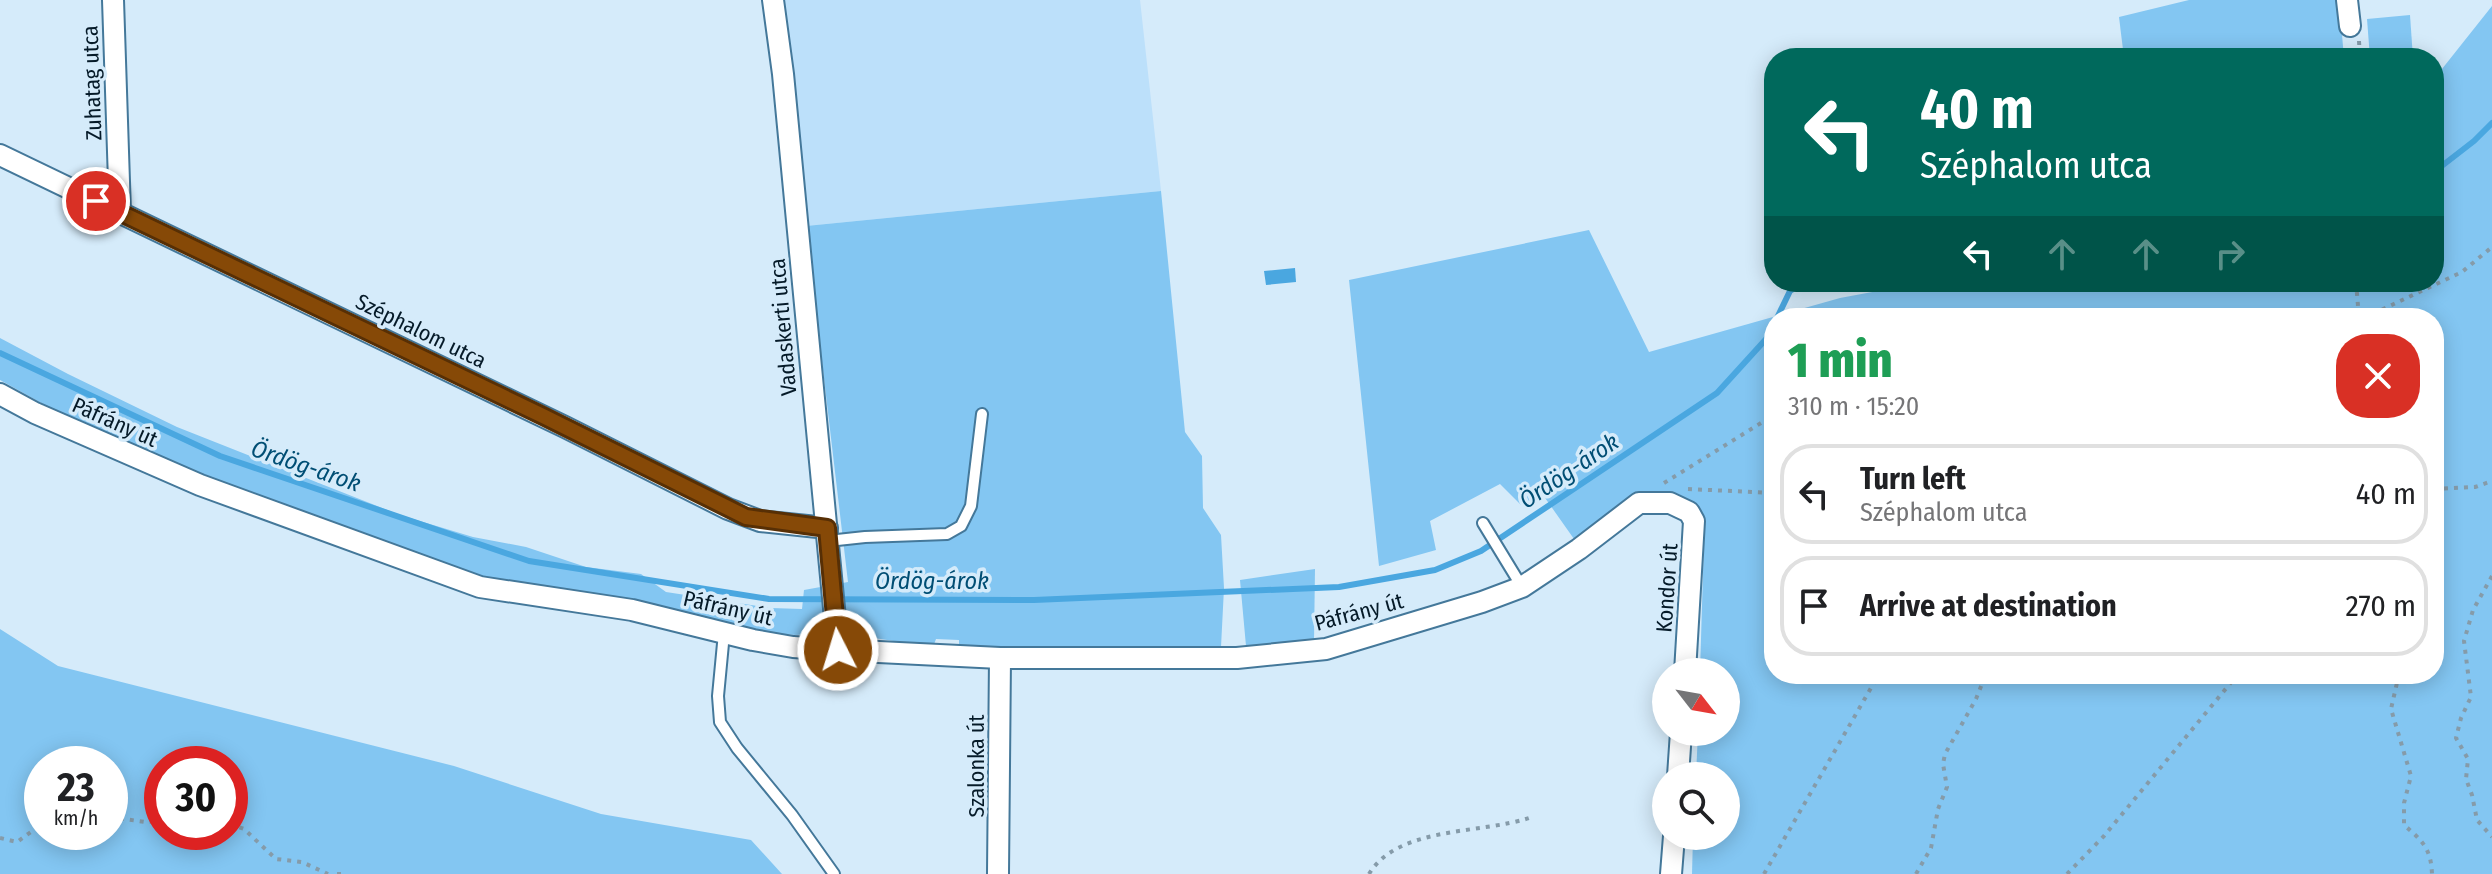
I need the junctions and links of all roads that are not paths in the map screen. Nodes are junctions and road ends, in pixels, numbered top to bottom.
1 (113, 0) edge
2 (773, 0) edge
3 (2347, 0) edge
4 (2350, 26) dead end
5 (0, 155) edge
6 (120, 212) junction
7 (0, 394) edge
8 (982, 414) dead end
9 (1639, 503) joint
10 (1483, 523) dead end
11 (828, 535) junction
12 (1522, 587) junction
13 (724, 633) junction
14 (838, 650) junction
15 (1000, 658) junction
16 (1686, 658) edge
17 (1673, 850) edge
18 (834, 874) edge
19 (998, 874) edge
20 (1671, 874) edge

1 - 6 street, Zuhatag utca
2 - 11 street, Vadaskerti utca
3 - 4 street
5 - 6 street, Széphalom utca
6 - 11 street, Széphalom utca
7 - 13 street, Páfrány út
8 - 11 lane
9 - 12 street, Páfrány út
9 - 16 street, Kondor út
10 - 12 lane
11 - 14 street, Vadaskerti utca
12 - 15 street, Páfrány út
13 - 14 street, Páfrány út
13 - 18 lane
14 - 15 street, Páfrány út
15 - 19 street, Szalonka út
17 - 20 street

